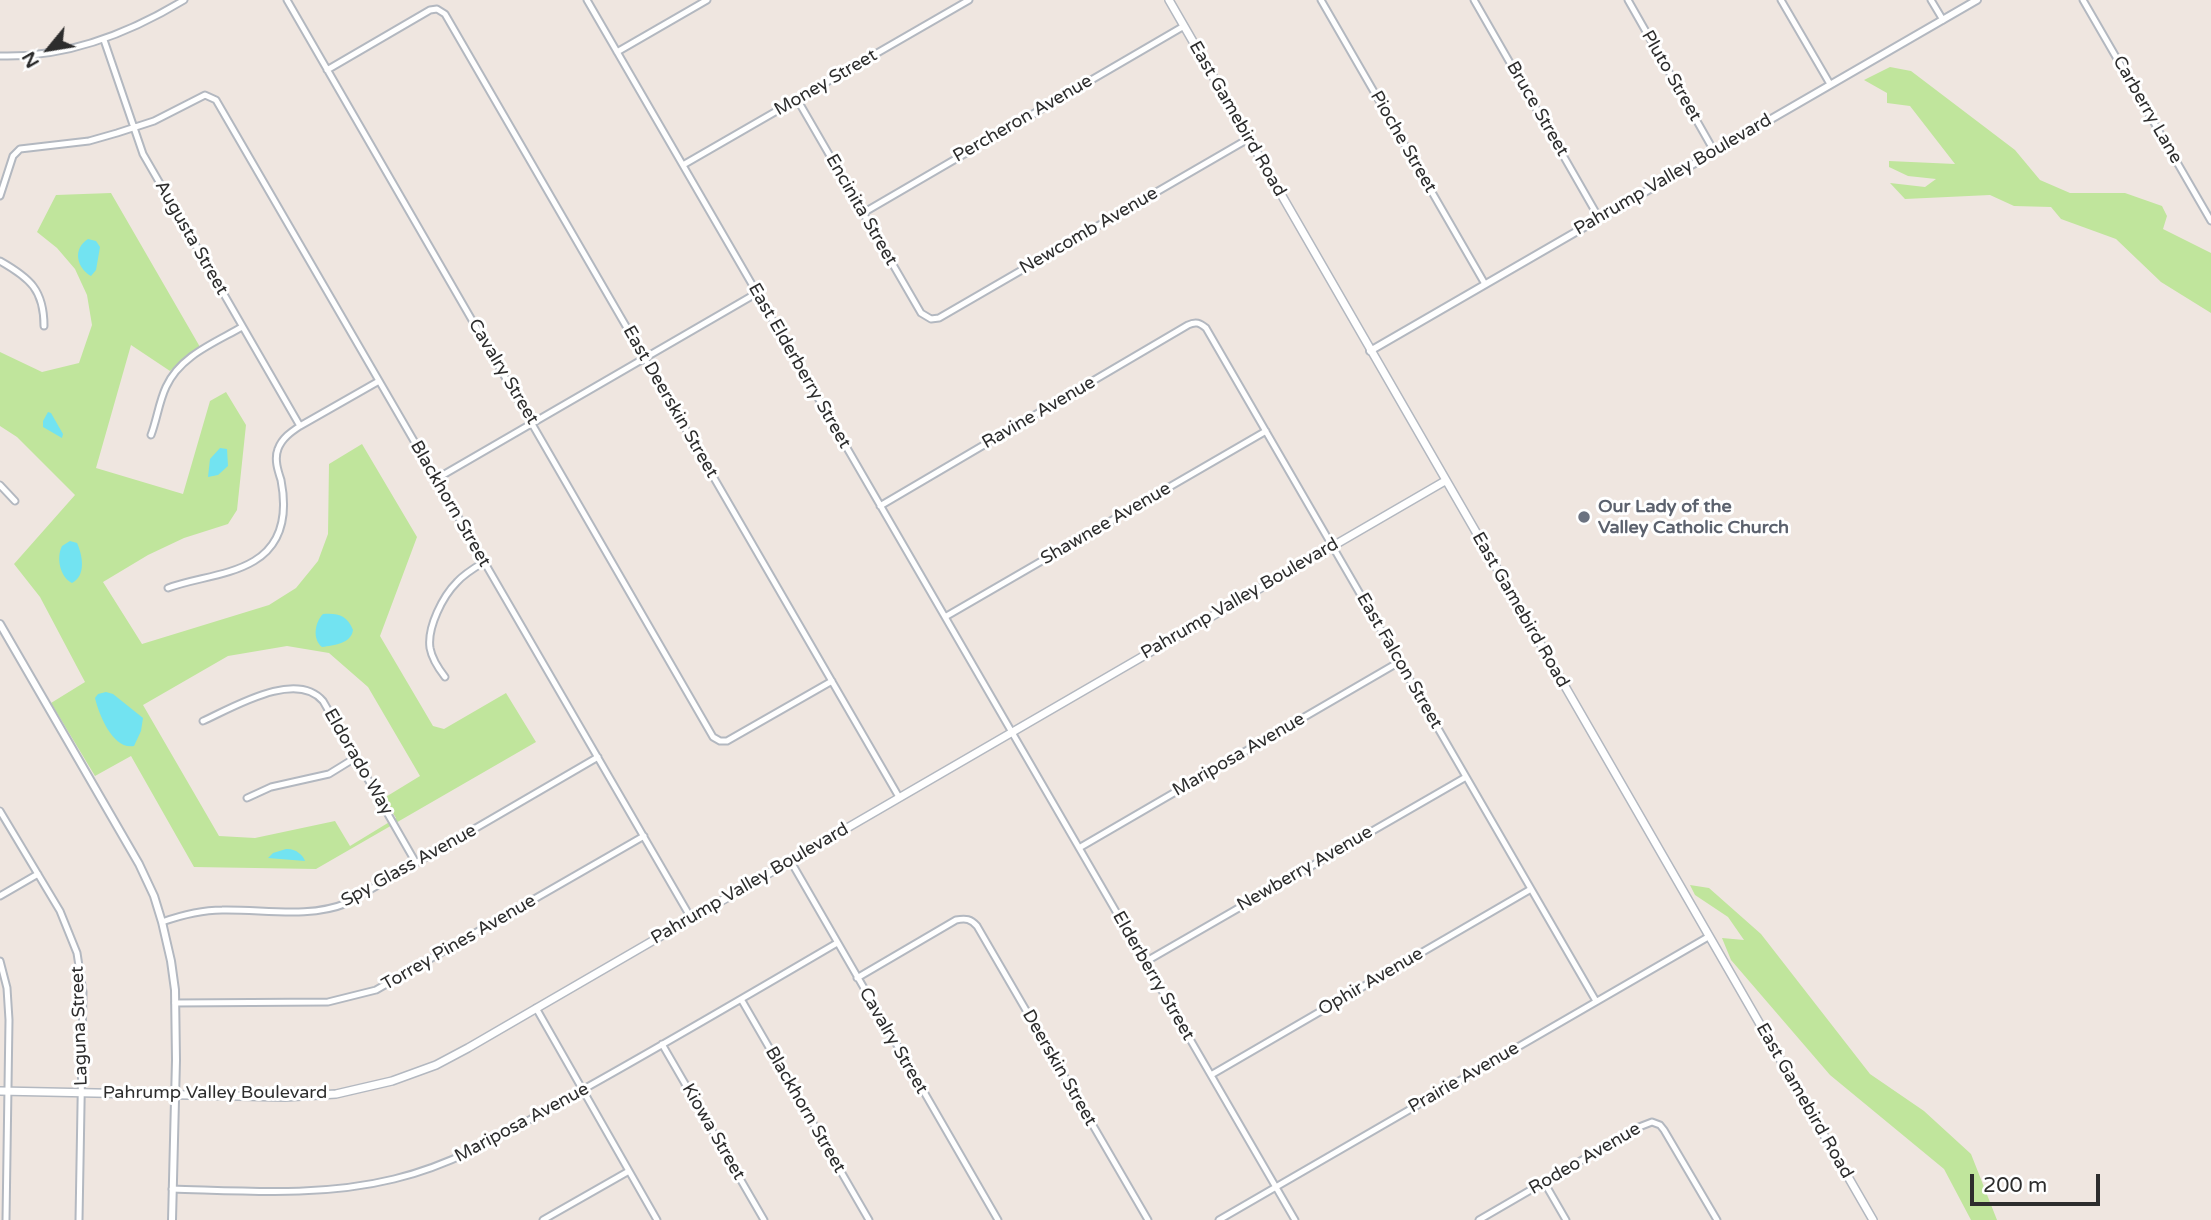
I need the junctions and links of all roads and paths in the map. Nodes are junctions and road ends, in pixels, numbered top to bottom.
1 (184, 0) edge
2 (287, 0) edge
3 (587, 0) edge
4 (707, 0) edge
5 (969, 0) edge
6 (1169, 0) edge
7 (1321, 0) edge
8 (1474, 0) edge
9 (1628, 0) edge
10 (1781, 0) edge
11 (1931, 0) edge
12 (1977, 0) edge
13 (2083, 0) edge
14 (1943, 20) junction
15 (1184, 26) junction
16 (104, 40) junction
17 (617, 52) junction
18 (0, 56) edge
19 (327, 70) junction
20 (1830, 85) junction
21 (797, 99) junction
22 (132, 128) junction
23 (1248, 139) junction
24 (1714, 151) junction
25 (683, 165) junction
26 (0, 196) edge
27 (863, 214) junction
28 (1600, 218) junction
29 (2211, 221) edge
30 (0, 261) edge
31 (1485, 284) junction
32 (757, 293) junction
33 (928, 318) joint
34 (1199, 323) joint
35 (44, 326) dead end
36 (242, 327) junction
37 (1370, 351) junction
38 (644, 358) junction
39 (379, 381) junction
40 (533, 423) junction
41 (300, 426) junction
42 (1266, 431) junction
43 (151, 435) dead end
44 (436, 479) junction
45 (1445, 481) junction
46 (0, 485) edge
47 (15, 501) dead end
48 (880, 506) junction
49 (1332, 546) junction
50 (484, 562) junction
51 (168, 588) dead end
52 (946, 617) junction
53 (0, 624) edge
54 (1399, 662) junction
55 (445, 677) dead end
56 (832, 681) junction
57 (203, 721) dead end
58 (1012, 732) junction
59 (598, 757) junction
60 (355, 758) junction
61 (1466, 776) junction
62 (899, 797) junction
63 (247, 798) dead end
64 (0, 811) edge
65 (644, 836) junction
66 (1079, 848) junction
67 (790, 860) junction
68 (416, 863) junction
69 (38, 874) junction
70 (1531, 888) junction
71 (0, 896) edge
72 (691, 918) junction
73 (162, 922) junction
74 (1708, 937) junction
75 (837, 943) junction
76 (0, 961) edge
77 (1145, 962) junction
78 (857, 978) junction
79 (741, 999) junction
80 (1597, 1001) junction
81 (175, 1003) junction
82 (536, 1008) junction
83 (662, 1044) junction
84 (1211, 1075) junction
85 (583, 1090) junction
86 (3, 1091) edge
87 (82, 1093) junction
88 (175, 1095) junction
89 (629, 1171) junction
90 (1545, 1182) junction
91 (1276, 1187) junction
92 (172, 1189) junction
93 (6, 1220) edge
94 (79, 1220) edge
95 (172, 1220) edge
96 (543, 1220) edge
97 (657, 1220) edge
98 (764, 1220) edge
99 (869, 1220) edge
100 (998, 1220) edge
101 (1148, 1220) edge
102 (1219, 1220) edge
103 (1296, 1220) edge
104 (1479, 1220) edge
105 (1566, 1220) edge
106 (1717, 1220) edge
107 (1872, 1220) edge

1 - 16 street
2 - 19 street, Cavalry Street
3 - 17 street, East Elderberry Street
4 - 17 street
5 - 21 street, Money Street
6 - 15 main road, East Gamebird Road
7 - 31 street, Pioche Street
8 - 28 street, Bruce Street
9 - 24 street, Pluto Street
10 - 20 street
11 - 14 street
12 - 14 street, Pahrump Valley Boulevard
13 - 29 street, Carberry Lane
14 - 20 street, Pahrump Valley Boulevard
15 - 23 main road, East Gamebird Road
15 - 27 street, Percheron Avenue
16 - 18 street
16 - 22 street, Augusta Street
17 - 25 street, East Elderberry Street
19 - 38 street, East Deerskin Street
19 - 40 street, Cavalry Street
20 - 24 street, Pahrump Valley Boulevard
21 - 25 street, Money Street
21 - 27 street, Encinita Street
22 - 26 street
22 - 36 street, Augusta Street
22 - 39 street, Blackhorn Street
23 - 33 street, Newcomb Avenue
23 - 37 main road, East Gamebird Road
24 - 28 street, Pahrump Valley Boulevard
25 - 32 street, East Elderberry Street
27 - 33 street, Encinita Street
28 - 31 street, Pahrump Valley Boulevard
30 - 35 street
31 - 37 street, Pahrump Valley Boulevard
32 - 38 street
32 - 48 street, East Elderberry Street
34 - 42 street, East Falcon Street
34 - 48 street, Ravine Avenue
36 - 41 street, Augusta Street
36 - 43 street
37 - 45 main road, East Gamebird Road
38 - 40 street
38 - 56 street, East Deerskin Street
39 - 41 street
39 - 44 street, Blackhorn Street
40 - 44 street
40 - 56 street, Cavalry Street
41 - 51 street
42 - 49 street, East Falcon Street
42 - 52 street, Shawnee Avenue
44 - 50 street, Blackhorn Street
45 - 49 main road, Pahrump Valley Boulevard
45 - 74 main road, East Gamebird Road
46 - 47 street
48 - 52 street, East Elderberry Street
49 - 54 street, East Falcon Street
49 - 58 main road, Pahrump Valley Boulevard
50 - 55 street
50 - 59 street, Blackhorn Street
52 - 58 street, East Elderberry Street
53 - 73 street
54 - 61 street, East Falcon Street
54 - 66 street, Mariposa Avenue
56 - 62 street, East Deerskin Street
57 - 60 street, Eldorado Way
58 - 62 main road, Pahrump Valley Boulevard
58 - 66 street, Elderberry Street
59 - 65 street, Blackhorn Street
59 - 68 street, Spy Glass Avenue
60 - 63 street
60 - 68 street, Eldorado Way
61 - 70 street, East Falcon Street
61 - 77 street, Newberry Avenue
62 - 67 main road, Pahrump Valley Boulevard
64 - 69 street, Laguna Street
65 - 72 street, Blackhorn Street
65 - 81 street, Torrey Pines Avenue
66 - 77 street, Elderberry Street
67 - 72 main road, Pahrump Valley Boulevard
67 - 75 street, Cavalry Street
68 - 73 street, Spy Glass Avenue
69 - 71 street
69 - 87 street, Laguna Street
70 - 80 street, East Falcon Street
70 - 84 street, Ophir Avenue
72 - 82 main road, Pahrump Valley Boulevard
73 - 81 street
74 - 80 street, Prairie Avenue
74 - 107 main road, East Gamebird Road
75 - 78 street, Cavalry Street
75 - 79 street, Mariposa Avenue
76 - 86 street
77 - 84 street, Elderberry Street
78 - 100 street, Cavalry Street
78 - 101 street, Deerskin Street
79 - 83 street, Mariposa Avenue
79 - 99 street, Blackhorn Street
80 - 91 street, Prairie Avenue
81 - 88 street
82 - 85 street
82 - 88 main road, Pahrump Valley Boulevard
83 - 85 street, Mariposa Avenue
83 - 98 street, Kiowa Street
84 - 91 street, Elderberry Street
85 - 89 street
85 - 92 street, Mariposa Avenue
86 - 87 main road, Pahrump Valley Boulevard
86 - 93 street
87 - 88 main road, Pahrump Valley Boulevard
87 - 94 street, Laguna Street
88 - 92 street
89 - 96 street
89 - 97 street
90 - 104 street, Rodeo Avenue
90 - 105 street
90 - 106 street, Rodeo Avenue
91 - 102 street, Prairie Avenue
91 - 103 street, Elderberry Street
92 - 95 street

